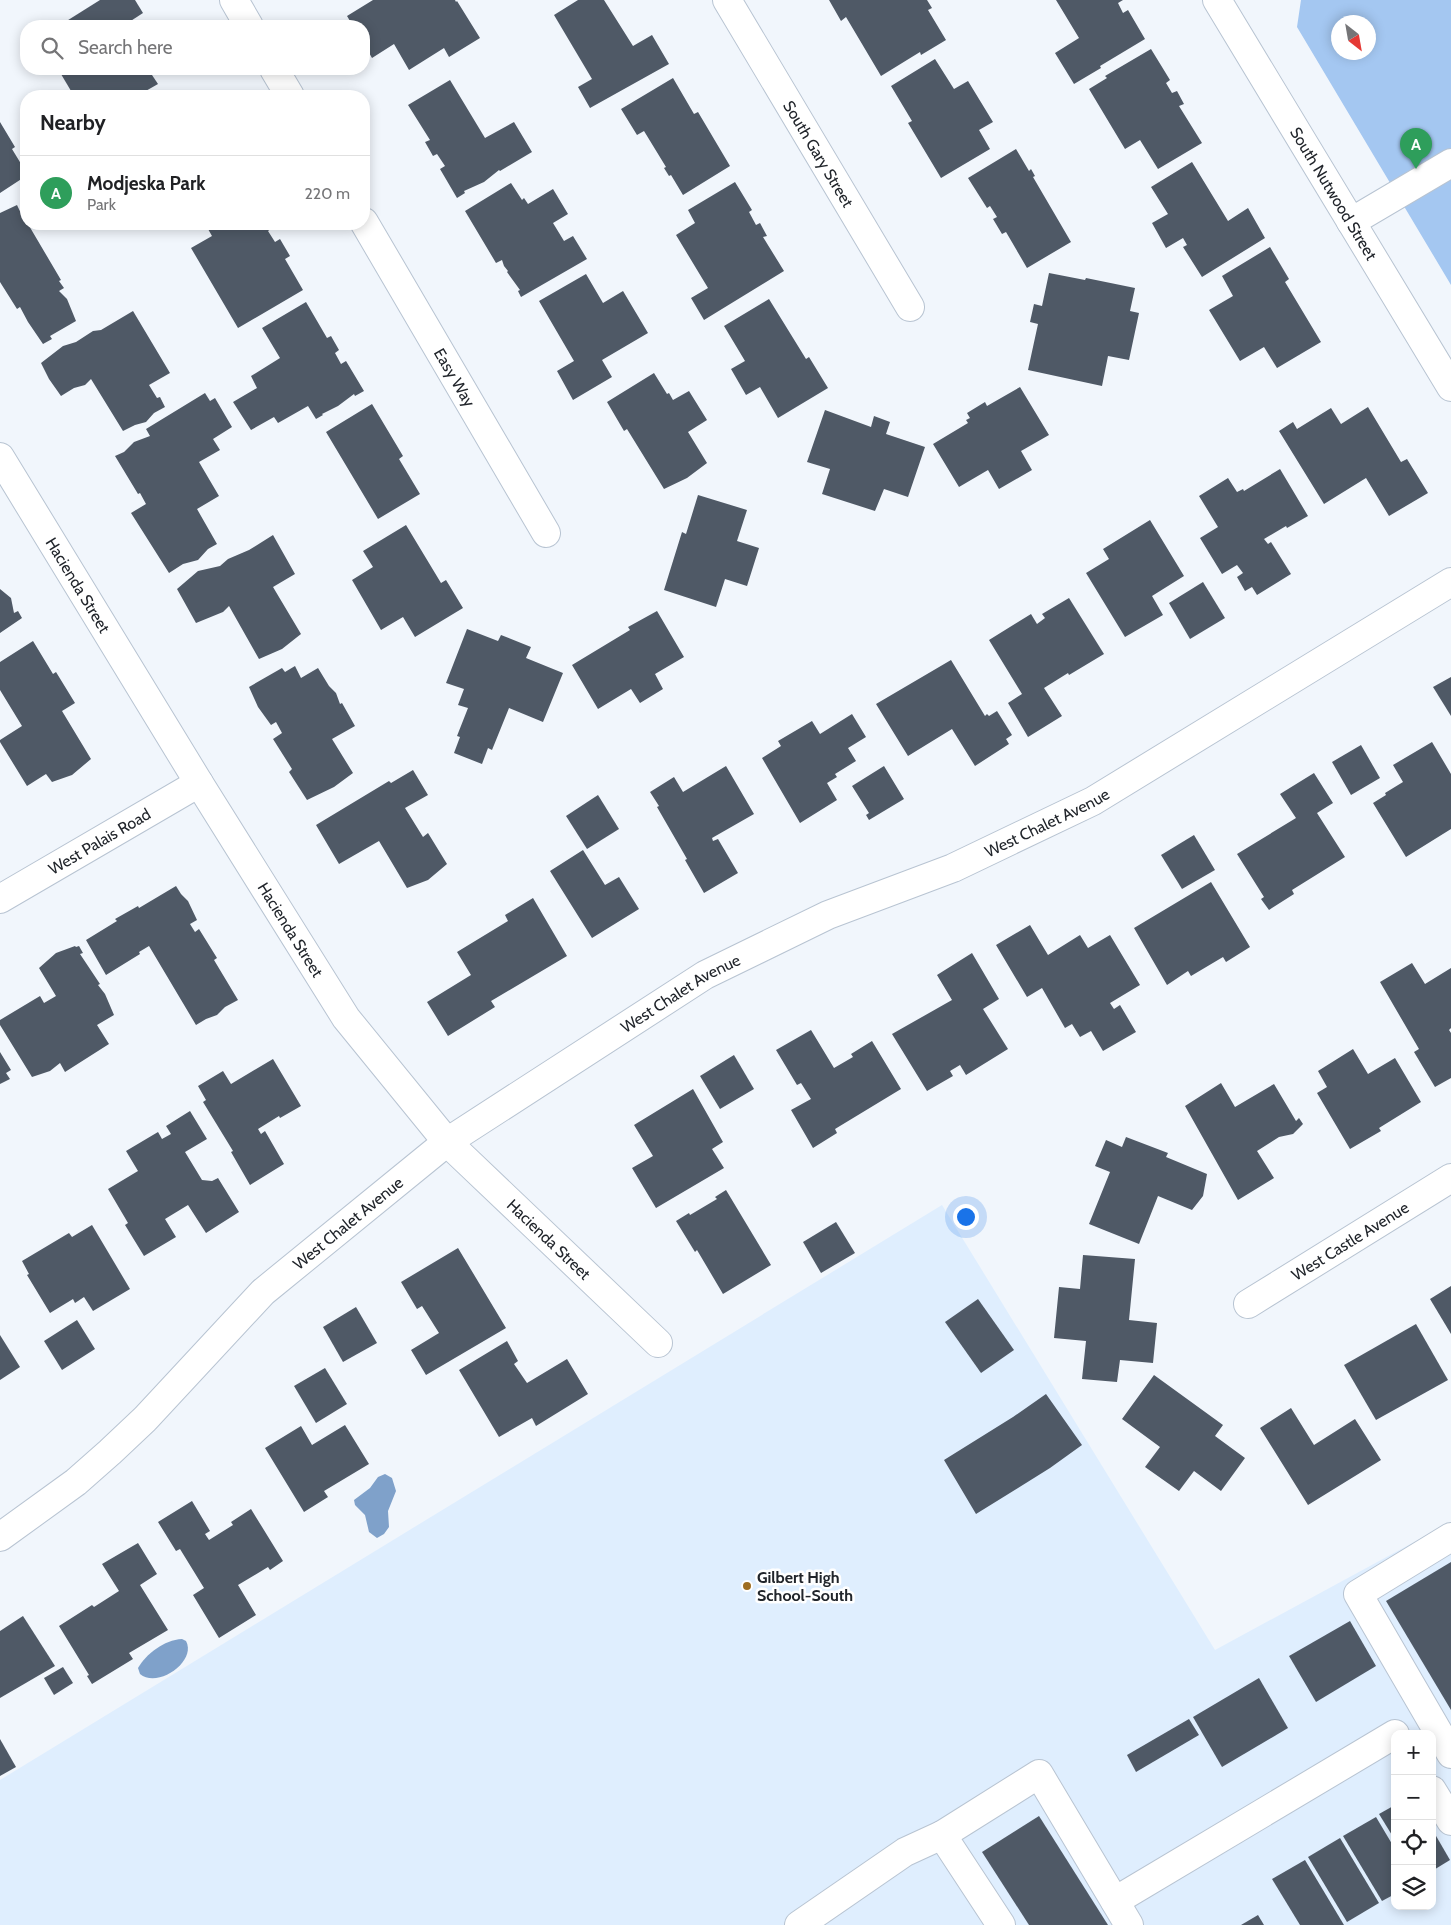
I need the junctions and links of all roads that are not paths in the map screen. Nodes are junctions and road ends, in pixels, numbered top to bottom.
1 (234, 0) edge
2 (727, 0) edge
3 (1217, 0) edge
4 (246, 20) edge
5 (278, 75) edge
6 (286, 90) edge
7 (1451, 163) edge
8 (1351, 222) junction
9 (369, 230) edge
10 (910, 307) dead end
11 (1451, 387) edge
12 (0, 457) edge
13 (546, 533) dead end
14 (1451, 582) edge
15 (199, 783) junction
16 (0, 899) edge
17 (446, 1142) junction
18 (1451, 1178) edge
19 (1248, 1304) dead end
20 (658, 1343) dead end
21 (0, 1537) edge
22 (1451, 1537) edge
23 (1391, 1737) edge
24 (1451, 1756) edge
25 (1436, 1766) edge
26 (1436, 1797) edge
27 (1451, 1821) edge
28 (942, 1835) junction
29 (1115, 1901) junction
30 (799, 1925) edge
31 (1001, 1925) edge
32 (1129, 1925) edge

1 - 4 street
2 - 10 street, South Gary Street
3 - 8 street, South Nutwood Street
5 - 6 street
7 - 8 street
8 - 11 street, South Nutwood Street
9 - 13 street, Easy Way
12 - 15 street, Hacienda Street
14 - 17 street, West Chalet Avenue
15 - 16 street, West Palais Road
15 - 17 street, Hacienda Street
17 - 20 street, Hacienda Street
17 - 21 street, West Chalet Avenue
18 - 19 street, West Castle Avenue
22 - 24 street
23 - 29 street
24 - 25 street
26 - 27 street
28 - 29 street
28 - 30 street
28 - 31 street
29 - 32 street

